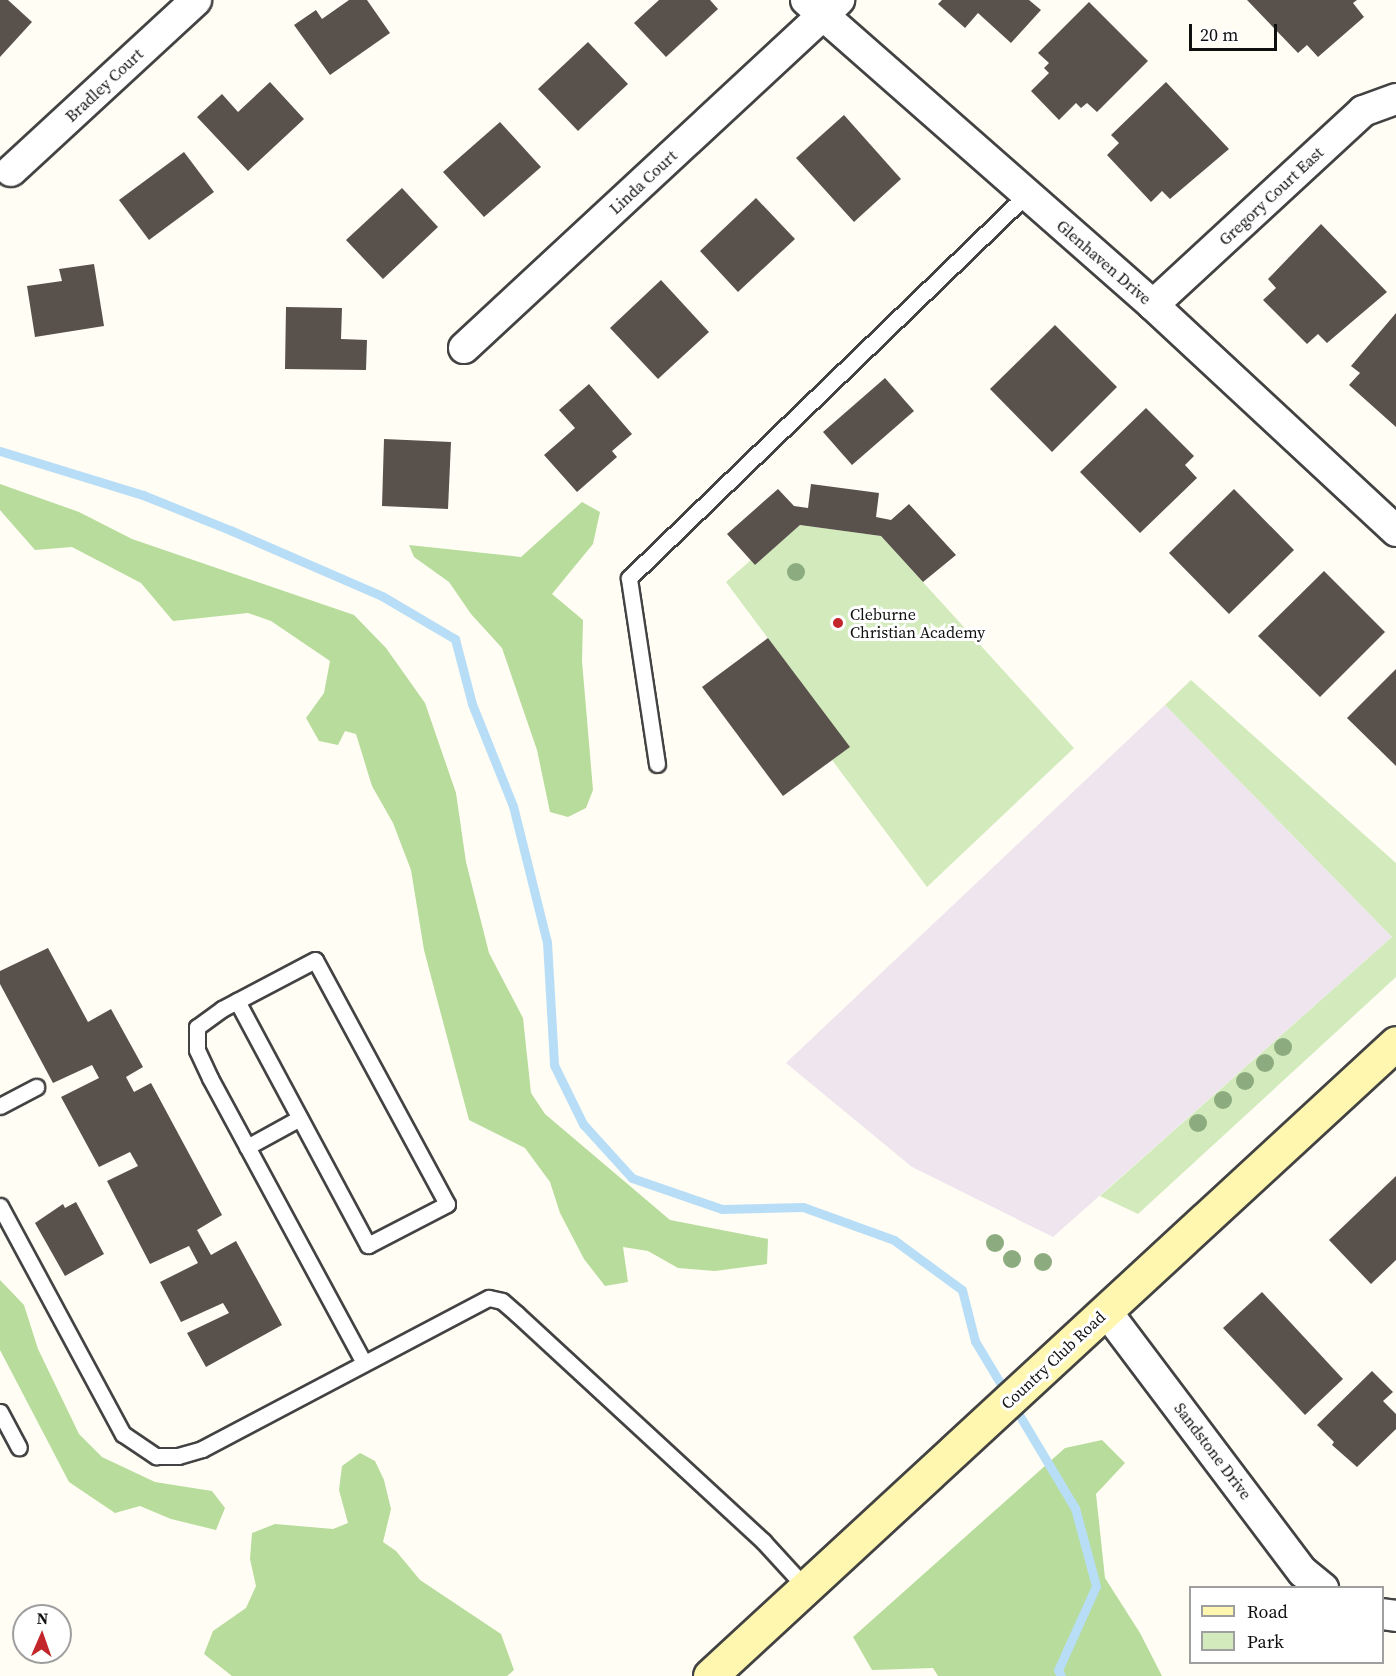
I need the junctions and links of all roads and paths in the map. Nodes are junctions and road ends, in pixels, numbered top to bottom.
1 (196, 0) edge
2 (823, 5) edge
3 (1396, 99) edge
4 (11, 171) dead end
5 (1027, 194) junction
6 (1153, 304) junction
7 (464, 348) dead end
8 (1396, 531) edge
9 (657, 764) dead end
10 (237, 1001) junction
11 (1396, 1044) edge
12 (36, 1087) dead end
13 (0, 1106) edge
14 (300, 1118) junction
15 (247, 1147) junction
16 (0, 1206) edge
17 (1106, 1311) junction
18 (364, 1363) junction
19 (0, 1412) edge
20 (19, 1448) dead end
21 (1322, 1586) edge
22 (806, 1588) junction
23 (711, 1676) edge

1 - 4 street, Bradley Court
2 - 5 street, Glenhaven Drive
2 - 7 street, Linda Court
3 - 6 street, Gregory Court East
5 - 6 street, Glenhaven Drive
5 - 9 lane
6 - 8 street, Glenhaven Drive
10 - 14 lane
10 - 14 lane
10 - 15 lane
11 - 17 main road, Country Club Road
12 - 13 lane
14 - 15 lane
15 - 18 lane
16 - 18 lane
17 - 21 street, Sandstone Drive
17 - 22 main road, Country Club Road
18 - 22 lane
19 - 20 lane
22 - 23 main road, Country Club Road

